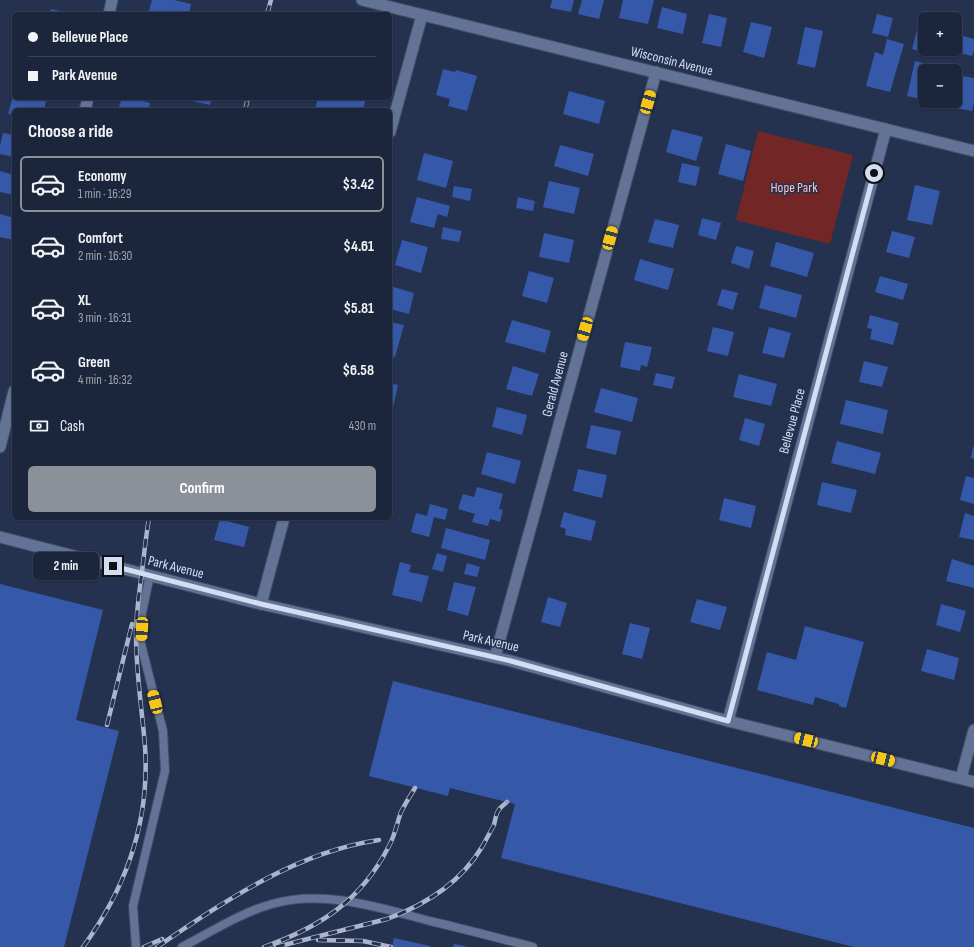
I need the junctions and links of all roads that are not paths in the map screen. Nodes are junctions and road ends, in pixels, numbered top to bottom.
1 (112, 0) edge
2 (362, 0) edge
3 (109, 12) edge
4 (422, 15) junction
5 (656, 72) junction
6 (392, 125) edge
7 (886, 129) junction
8 (974, 151) edge
9 (12, 399) edge
10 (0, 447) edge
11 (283, 520) edge
12 (0, 537) edge
13 (150, 575) junction
14 (261, 604) junction
15 (496, 657) junction
16 (728, 721) junction
17 (974, 730) edge
18 (960, 778) junction
19 (974, 782) edge
20 (136, 947) edge
21 (182, 947) edge
22 (532, 947) edge

1 - 3 street
2 - 4 street, Wisconsin Avenue
4 - 5 street, Wisconsin Avenue
4 - 6 street
5 - 7 street, Wisconsin Avenue
5 - 15 street, Gerald Avenue
7 - 8 street, Wisconsin Avenue
7 - 16 street, Bellevue Place
9 - 10 street
11 - 14 street
12 - 13 street, Park Avenue
13 - 14 street, Park Avenue
13 - 20 lane
14 - 15 street, Park Avenue
15 - 16 street, Park Avenue
16 - 18 street, Park Avenue
17 - 18 street
18 - 19 street, Park Avenue
21 - 22 lane

